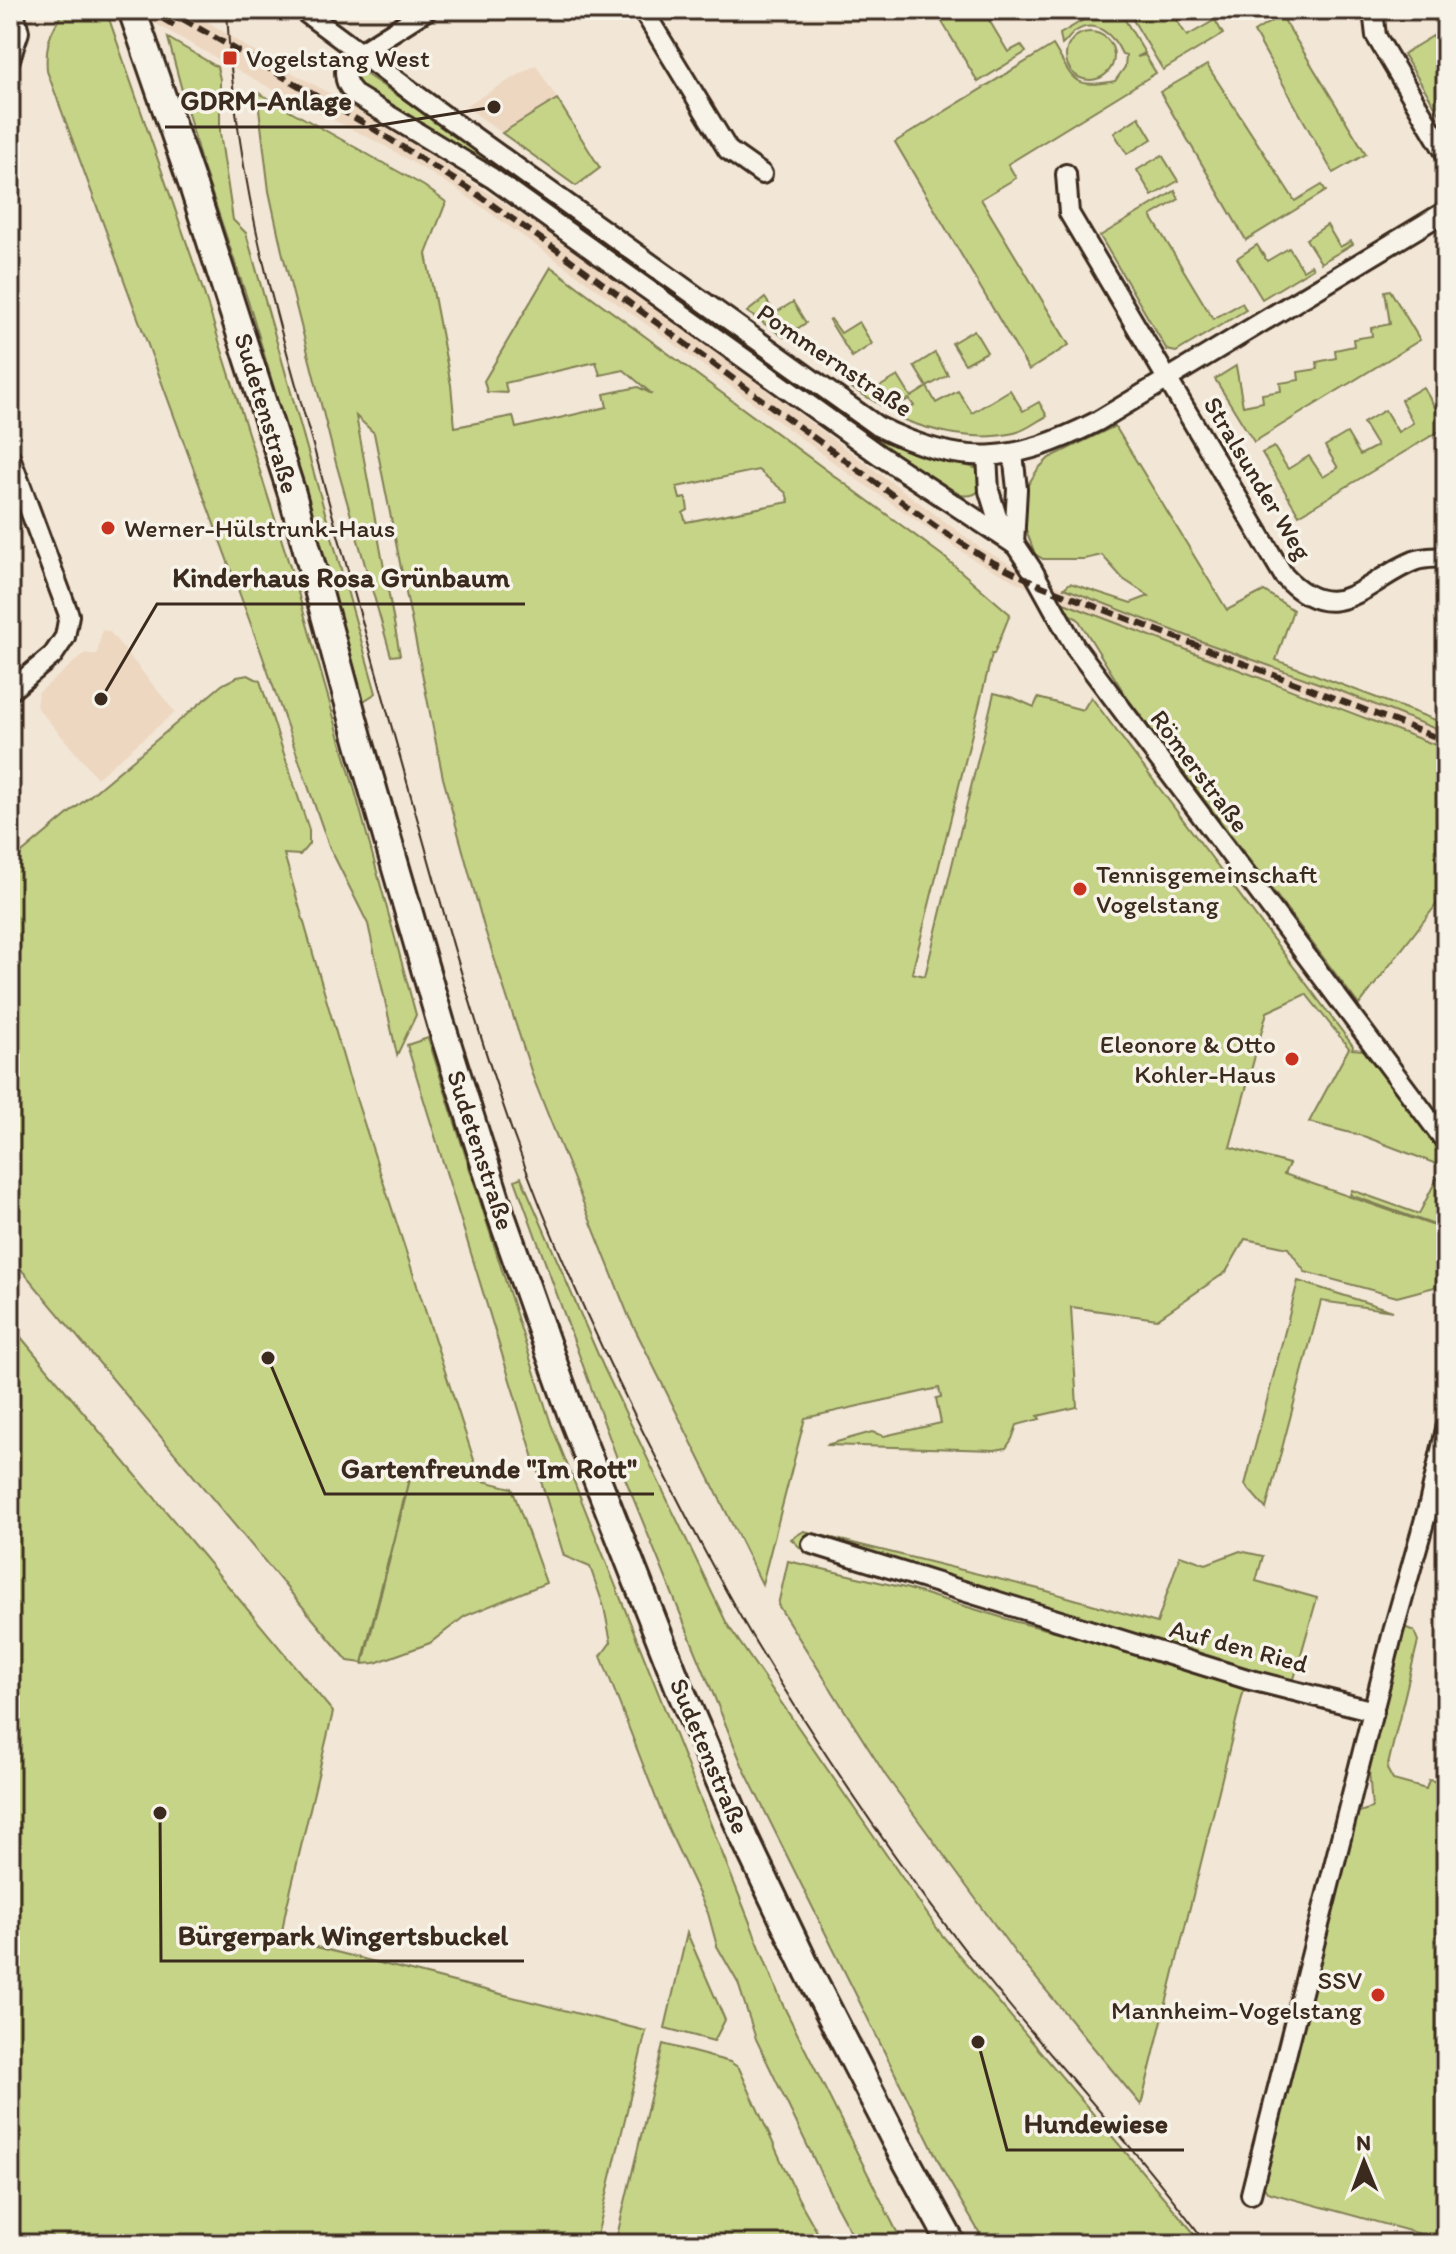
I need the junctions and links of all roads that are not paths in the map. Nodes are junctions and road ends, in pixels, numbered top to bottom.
1 (302, 10) edge
2 (427, 10) edge
3 (643, 10) edge
4 (1373, 10) edge
5 (10, 12) edge
6 (136, 20) edge
7 (359, 53) junction
8 (10, 59) edge
9 (1446, 154) edge
10 (762, 174) dead end
11 (1066, 174) dead end
12 (1446, 211) edge
13 (1168, 379) junction
14 (1013, 454) junction
15 (987, 456) junction
16 (10, 457) edge
17 (1014, 544) junction
18 (1446, 557) edge
19 (10, 691) edge
20 (1446, 1142) edge
21 (1446, 1429) edge
22 (812, 1544) dead end
23 (1374, 1711) junction
24 (1251, 2194) dead end
25 (952, 2244) edge

1 - 7 street, Pommernstraße
2 - 7 street
3 - 10 street
4 - 9 street
5 - 8 street
6 - 25 main road, Sudetenstraße
7 - 15 street, Pommernstraße
7 - 17 street, Pommernstraße
11 - 13 street, Stralsunder Weg
12 - 13 street, Pommernstraße
13 - 14 street, Pommernstraße
13 - 18 street, Stralsunder Weg
14 - 15 street, Pommernstraße
14 - 17 street
15 - 17 street, Römerstraße
16 - 19 street
17 - 20 street, Römerstraße
21 - 23 street
22 - 23 street, Auf den Ried
23 - 24 street

